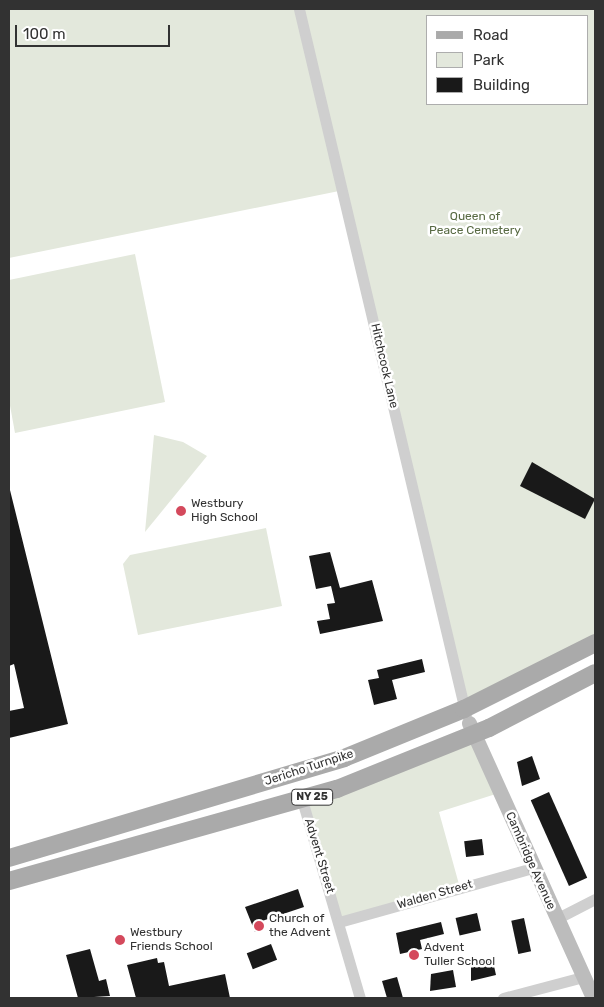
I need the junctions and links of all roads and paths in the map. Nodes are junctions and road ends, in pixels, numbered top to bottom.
1 (299, 9) edge
2 (595, 643) edge
3 (595, 673) edge
4 (468, 722) junction
5 (302, 800) junction
6 (198, 803) junction
7 (205, 828) junction
8 (9, 858) edge
9 (532, 868) junction
10 (9, 881) edge
11 (595, 899) edge
12 (556, 919) junction
13 (339, 922) junction
14 (583, 977) junction
15 (360, 998) edge
16 (503, 998) edge
17 (593, 998) edge

1 - 4 street, Hitchcock Lane
2 - 4 main road, Jericho Turnpike / NY 25
3 - 4 main road, Jericho Turnpike / NY 25
4 - 5 main road, Jericho Turnpike / NY 25
4 - 6 main road, Jericho Turnpike / NY 25
4 - 9 street, Cambridge Avenue
5 - 7 main road, Jericho Turnpike / NY 25
5 - 13 street, Advent Street
6 - 7 main road
6 - 8 main road, Jericho Turnpike / NY 25
7 - 10 main road, Jericho Turnpike / NY 25
9 - 12 street, Cambridge Avenue
9 - 13 street, Walden Street
11 - 12 street
12 - 14 street, Cambridge Avenue
13 - 15 street, Advent Street
14 - 16 street
14 - 17 street, Cambridge Avenue

